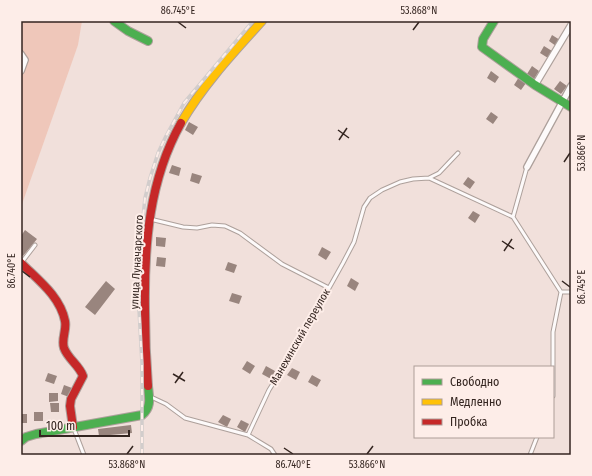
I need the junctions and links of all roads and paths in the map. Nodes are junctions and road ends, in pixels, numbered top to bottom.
1 (114, 21) edge
2 (262, 21) edge
3 (494, 21) edge
4 (571, 25) edge
5 (148, 41) dead end
6 (21, 54) edge
7 (21, 70) edge
8 (534, 85) junction
9 (571, 86) edge
10 (562, 102) junction
11 (571, 107) edge
12 (458, 153) dead end
13 (527, 167) joint
14 (429, 178) junction
15 (514, 217) junction
16 (149, 219) junction
17 (35, 245) dead end
18 (21, 263) edge
19 (329, 288) junction
20 (561, 292) junction
21 (571, 292) edge
22 (553, 366) edge
23 (149, 396) junction
24 (73, 427) junction
25 (248, 435) junction
26 (537, 438) edge
27 (21, 441) edge
28 (84, 455) edge
29 (275, 455) edge
30 (530, 455) edge

1 - 5 main road
2 - 16 main road, улица Луначарского
3 - 8 main road
4 - 8 street
6 - 7 street
8 - 10 main road
9 - 10 street
10 - 11 main road
10 - 13 street
12 - 14 lane
13 - 15 lane
14 - 15 lane
14 - 19 lane, Манехинский переулок
15 - 20 lane
16 - 19 lane
16 - 23 main road, улица Луначарского
17 - 18 lane
18 - 24 main road
19 - 25 lane, Манехинский переулок
20 - 21 lane
20 - 22 lane
23 - 24 main road, улица Луначарского
23 - 25 lane
24 - 27 main road
24 - 28 lane
25 - 29 lane
26 - 30 lane

